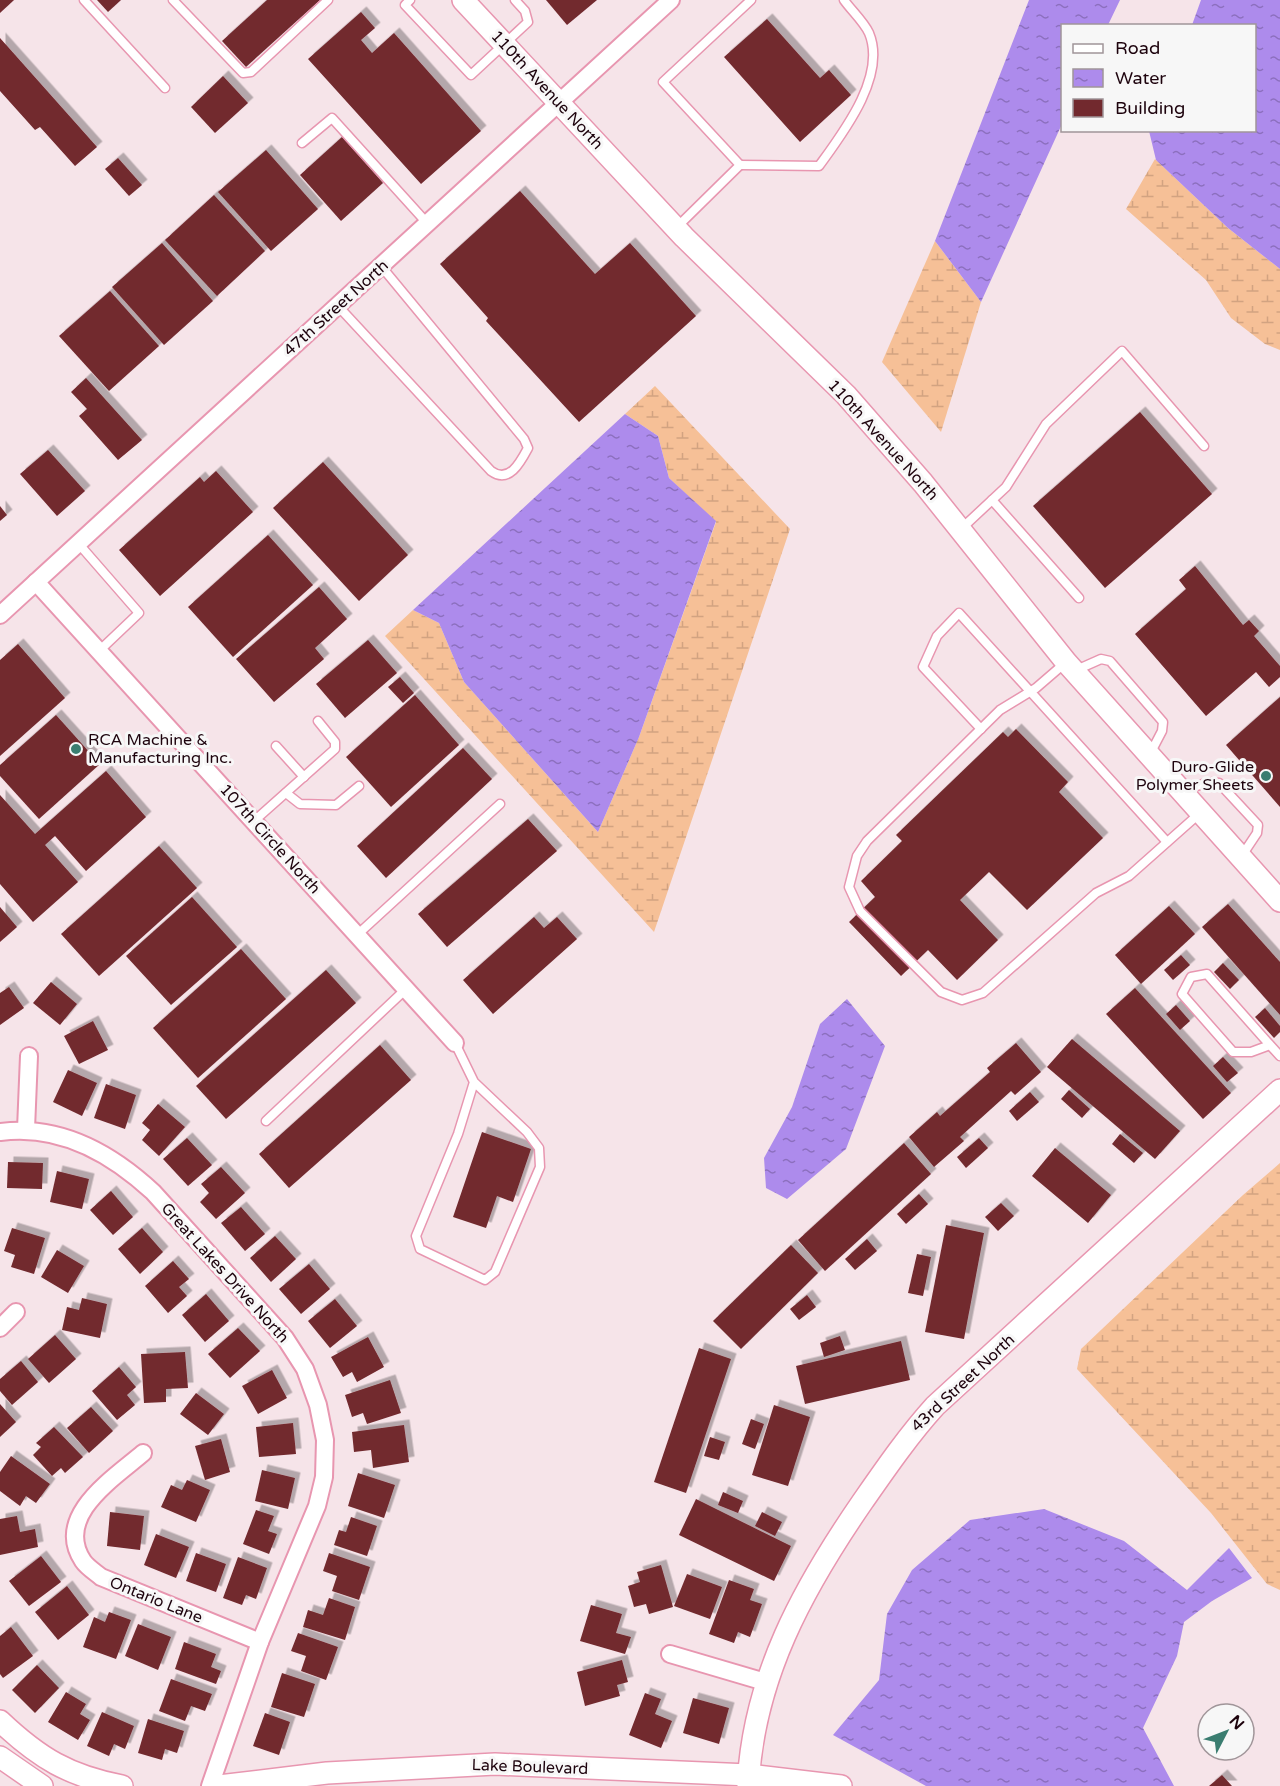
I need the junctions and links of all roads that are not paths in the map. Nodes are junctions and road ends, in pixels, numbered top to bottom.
1 (84, 0) edge
2 (173, 0) edge
3 (328, 0) edge
4 (410, 0) edge
5 (463, 0) edge
6 (515, 0) edge
7 (671, 0) edge
8 (750, 0) edge
9 (844, 0) edge
10 (505, 45) junction
11 (165, 88) dead end
12 (558, 103) junction
13 (302, 143) dead end
14 (740, 165) junction
15 (427, 223) junction
16 (676, 228) junction
17 (381, 266) junction
18 (338, 306) junction
19 (1204, 446) dead end
20 (992, 500) junction
21 (961, 530) junction
22 (78, 543) junction
23 (36, 582) junction
24 (1079, 598) dead end
25 (0, 615) edge
26 (99, 651) junction
27 (1070, 667) junction
28 (1030, 691) junction
29 (318, 721) dead end
30 (981, 729) junction
31 (276, 746) dead end
32 (1149, 756) junction
33 (304, 777) junction
34 (358, 786) dead end
35 (1181, 791) junction
36 (286, 793) junction
37 (500, 804) dead end
38 (1200, 813) junction
39 (254, 821) junction
40 (1167, 842) junction
41 (1241, 858) junction
42 (1280, 901) edge
43 (357, 935) junction
44 (406, 989) junction
45 (455, 1042) joint
46 (1270, 1045) junction
47 (29, 1056) dead end
48 (1280, 1056) edge
49 (474, 1082) junction
50 (1280, 1090) edge
51 (266, 1121) dead end
52 (26, 1129) junction
53 (0, 1132) edge
54 (16, 1312) dead end
55 (0, 1328) edge
56 (143, 1453) dead end
57 (260, 1642) junction
58 (670, 1654) dead end
59 (765, 1682) junction
60 (0, 1721) edge
61 (0, 1757) edge
62 (749, 1781) edge
63 (42, 1786) edge
64 (122, 1786) edge
65 (210, 1786) edge
66 (219, 1786) edge
67 (840, 1786) edge

1 - 11 lane
2 - 3 lane
4 - 10 lane
5 - 10 street, 110th Avenue North
6 - 10 lane
7 - 12 street, 47th Street North
8 - 14 lane
9 - 14 lane
10 - 12 street, 110th Avenue North
12 - 15 street, 47th Street North
12 - 16 street, 110th Avenue North
13 - 15 lane
14 - 16 lane
15 - 17 street, 47th Street North
16 - 21 street, 110th Avenue North
17 - 18 street, 47th Street North
17 - 18 lane
18 - 22 street, 47th Street North
19 - 20 lane
20 - 21 lane
20 - 24 lane
21 - 27 street, 110th Avenue North
22 - 23 street, 47th Street North
22 - 26 lane
23 - 25 street, 47th Street North
23 - 26 street, 107th Circle North
26 - 39 street, 107th Circle North
27 - 28 lane
27 - 32 street, 110th Avenue North
27 - 32 lane
28 - 30 lane
28 - 30 lane
28 - 40 lane
29 - 33 lane
30 - 40 lane
31 - 33 lane
32 - 35 street, 110th Avenue North
33 - 36 lane
34 - 36 lane
35 - 38 street, 110th Avenue North
35 - 41 lane
36 - 39 lane
37 - 43 lane
38 - 40 lane
38 - 41 street, 110th Avenue North
39 - 43 street, 107th Circle North
41 - 42 street, 110th Avenue North
43 - 44 street, 107th Circle North
44 - 45 street, 107th Circle North
44 - 51 lane
45 - 49 lane
46 - 46 lane
46 - 48 lane
47 - 52 street
49 - 49 lane
50 - 59 street, 43rd Street North
52 - 53 street, Great Lakes Drive North
52 - 57 street, Great Lakes Drive North
54 - 55 street
56 - 57 street, Ontario Lane
57 - 65 street, Great Lakes Drive North
58 - 59 street
59 - 62 street, 43rd Street North
60 - 64 street
61 - 63 street
62 - 66 street, Lake Boulevard
62 - 67 street, Lake Boulevard

